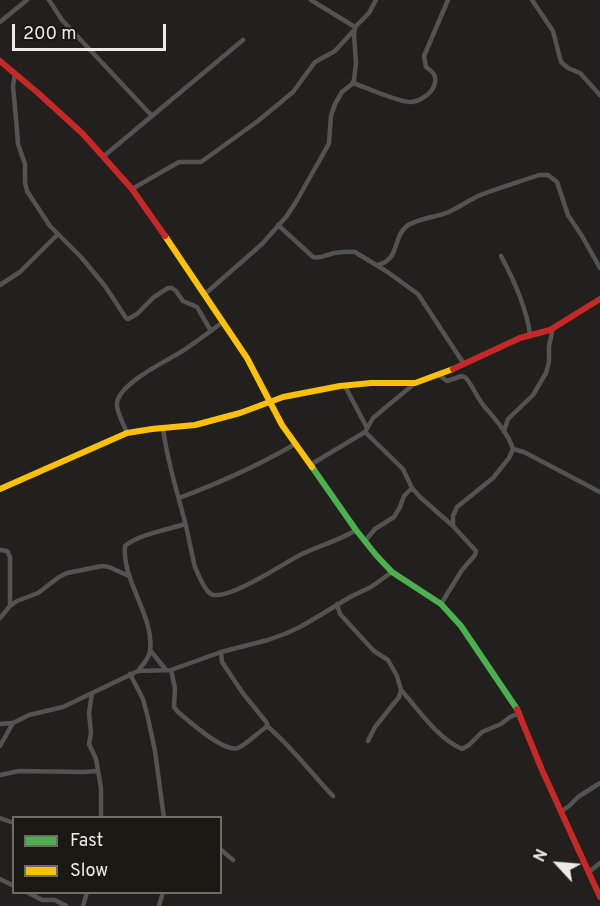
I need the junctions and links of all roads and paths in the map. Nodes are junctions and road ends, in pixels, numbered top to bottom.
1 (27, 0) edge
2 (49, 0) edge
3 (311, 0) edge
4 (376, 0) edge
5 (448, 0) edge
6 (532, 0) edge
7 (0, 22) edge
8 (355, 28) junction
9 (243, 40) dead end
10 (0, 61) edge
11 (15, 73) junction
12 (353, 83) junction
13 (600, 95) edge
14 (152, 116) junction
15 (104, 156) junction
16 (132, 189) junction
17 (279, 225) junction
18 (58, 234) junction
19 (501, 256) dead end
20 (376, 265) junction
21 (600, 268) edge
22 (0, 285) edge
23 (205, 294) junction
24 (600, 299) edge
25 (223, 322) junction
26 (553, 328) junction
27 (211, 331) junction
28 (530, 334) junction
29 (464, 364) junction
30 (439, 375) junction
31 (415, 383) junction
32 (345, 386) junction
33 (270, 401) junction
34 (164, 428) junction
35 (366, 430) junction
36 (504, 431) junction
37 (127, 433) junction
38 (295, 444) junction
39 (513, 449) junction
40 (310, 465) junction
41 (412, 488) junction
42 (0, 489) edge
43 (600, 492) edge
44 (179, 498) junction
45 (186, 524) junction
46 (453, 526) junction
47 (356, 530) junction
48 (365, 541) junction
49 (0, 550) edge
50 (392, 572) junction
51 (129, 576) junction
52 (337, 604) junction
53 (441, 604) junction
54 (10, 606) junction
55 (0, 618) edge
56 (150, 650) junction
57 (221, 652) junction
58 (168, 670) junction
59 (138, 671) junction
60 (130, 674) junction
61 (401, 690) junction
62 (93, 693) junction
63 (520, 713) junction
64 (13, 723) junction
65 (0, 724) edge
66 (267, 726) junction
67 (368, 741) dead end
68 (0, 746) edge
69 (98, 771) junction
70 (0, 775) edge
71 (600, 783) edge
72 (333, 796) dead end
73 (562, 811) junction
74 (101, 816) edge
75 (164, 816) edge
76 (222, 851) edge
77 (232, 860) dead end
78 (600, 863) edge
79 (588, 872) junction
80 (31, 894) edge
81 (600, 897) edge
82 (66, 906) edge

1 - 7 street
2 - 14 street
3 - 8 street
4 - 8 street
5 - 12 street
6 - 13 street
8 - 12 street
8 - 16 street
9 - 14 street
10 - 11 main road
11 - 15 main road
11 - 18 street
12 - 17 street
14 - 15 street
15 - 16 main road
16 - 23 main road
17 - 20 street
17 - 23 street
18 - 22 street
18 - 27 street
19 - 28 street
20 - 21 street
20 - 29 street
23 - 25 main road
24 - 26 main road
25 - 27 street
25 - 33 main road
26 - 28 main road
26 - 36 street
27 - 37 street
28 - 29 main road
29 - 30 main road
30 - 31 main road
30 - 36 street
31 - 32 main road
31 - 35 street
32 - 33 main road
32 - 35 street
33 - 34 main road
33 - 38 main road
34 - 37 main road
34 - 44 street
35 - 40 street
35 - 41 street
36 - 39 street
37 - 42 main road
38 - 40 main road
38 - 44 street
39 - 43 street
39 - 46 street
40 - 47 main road
41 - 46 street
41 - 48 street
44 - 45 street
45 - 47 street
45 - 51 street
46 - 53 street
47 - 48 main road
48 - 50 main road
49 - 54 street
50 - 52 street
50 - 53 main road
51 - 54 street
51 - 56 street
52 - 57 street
52 - 61 street
53 - 63 main road
54 - 55 street
56 - 58 street
56 - 59 street
57 - 58 street
57 - 66 street
58 - 59 street
58 - 66 street
59 - 60 street
60 - 62 street
60 - 75 street
61 - 63 street
61 - 67 street
62 - 64 street
62 - 69 street
63 - 73 main road
64 - 65 street
64 - 68 street
66 - 72 street
69 - 70 street
69 - 74 street
71 - 73 street
73 - 79 main road
76 - 77 street
78 - 79 street
79 - 81 main road
80 - 82 street

